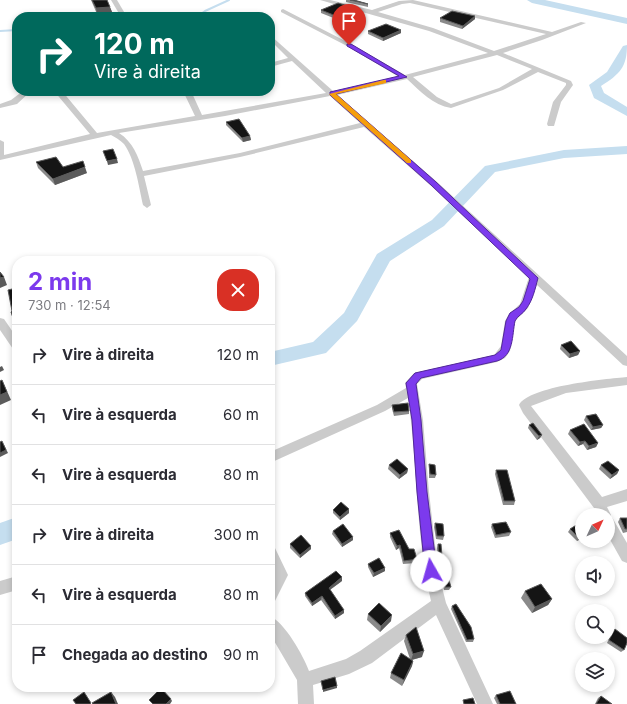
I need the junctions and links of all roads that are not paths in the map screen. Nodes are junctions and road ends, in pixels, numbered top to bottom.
1 (114, 0) edge
2 (323, 0) edge
3 (283, 11) dead end
4 (120, 12) edge
5 (373, 12) junction
6 (583, 23) dead end
7 (552, 34) junction
8 (275, 42) edge
9 (496, 53) junction
10 (292, 59) junction
11 (275, 64) edge
12 (538, 69) junction
13 (406, 76) junction
14 (332, 94) junction
15 (21, 96) edge
16 (62, 96) edge
17 (189, 96) edge
18 (0, 106) edge
19 (199, 118) junction
20 (366, 124) junction
21 (551, 124) dead end
22 (112, 132) junction
23 (96, 136) junction
24 (0, 142) edge
25 (0, 158) edge
26 (139, 174) junction
27 (147, 205) dead end
28 (534, 278) junction
29 (0, 322) edge
30 (12, 339) edge
31 (627, 362) edge
32 (627, 381) edge
33 (412, 390) junction
34 (275, 456) edge
35 (627, 495) edge
36 (600, 508) edge
37 (604, 508) edge
38 (615, 535) edge
39 (627, 556) edge
40 (275, 563) edge
41 (12, 584) edge
42 (275, 586) edge
43 (0, 588) edge
44 (439, 604) junction
45 (275, 628) edge
46 (305, 680) junction
47 (306, 704) edge
48 (485, 704) edge

1 - 4 street
2 - 5 street
3 - 13 street
5 - 7 street
5 - 9 street
6 - 7 street
7 - 9 street
8 - 10 street
9 - 12 street
9 - 13 street
10 - 11 street
10 - 14 street
12 - 13 street
12 - 21 street
13 - 14 street
14 - 19 street
14 - 20 street
15 - 18 street
16 - 23 street
17 - 19 street
19 - 22 street
20 - 26 street
20 - 28 street
22 - 23 street
22 - 26 street
23 - 25 street
24 - 25 street
26 - 27 street
28 - 31 street
28 - 33 street
29 - 30 street
32 - 36 street
33 - 34 street
33 - 44 street
35 - 37 street
38 - 39 street
40 - 42 street
41 - 43 street
44 - 46 street
44 - 48 street
45 - 46 street
46 - 47 street

